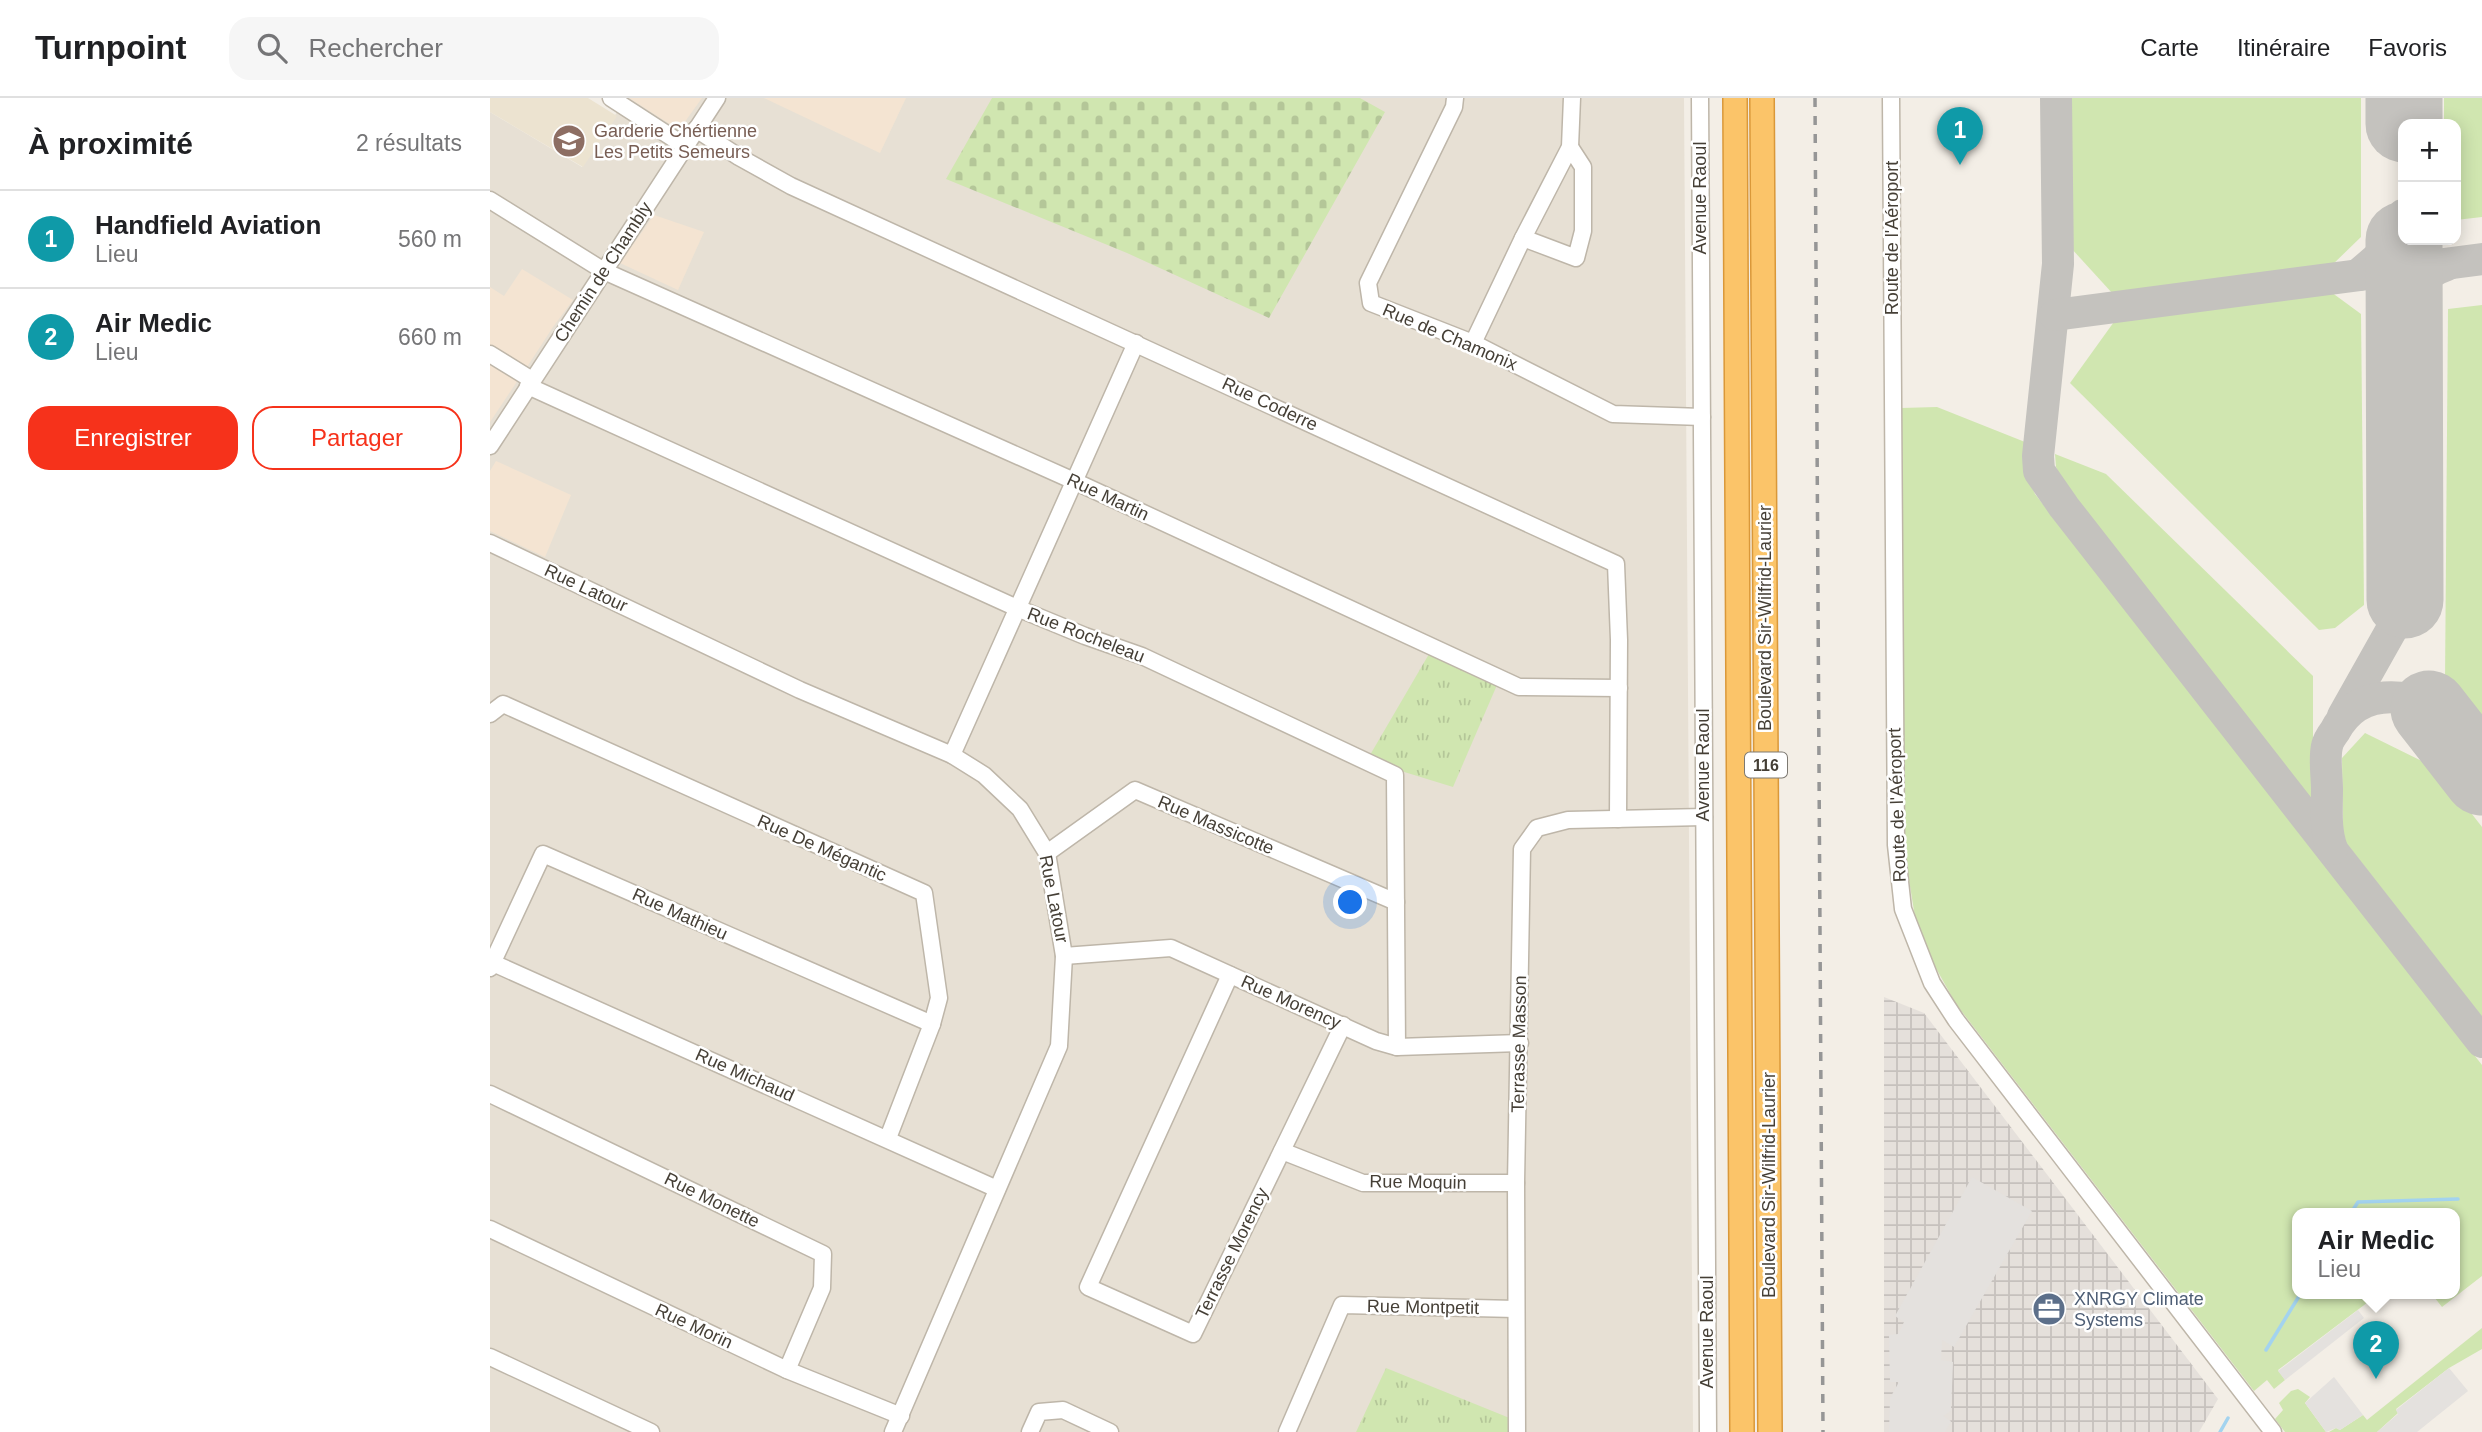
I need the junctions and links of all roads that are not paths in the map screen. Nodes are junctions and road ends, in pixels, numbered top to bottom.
1 (611, 98) edge
2 (717, 98) edge
3 (1455, 98) edge
4 (1573, 98) edge
5 (1700, 98) edge
6 (1735, 98) edge
7 (1762, 98) edge
8 (1891, 98) edge
9 (696, 129) junction
10 (685, 146) junction
11 (1570, 146) junction
12 (490, 200) edge
13 (1523, 238) junction
14 (604, 271) junction
15 (1136, 343) junction
16 (1474, 343) junction
17 (490, 354) edge
18 (530, 383) junction
19 (1702, 417) junction
20 (490, 446) edge
21 (1074, 481) junction
22 (490, 543) edge
23 (1017, 608) junction
24 (1619, 688) junction
25 (490, 714) edge
26 (952, 755) junction
27 (1704, 817) junction
28 (1618, 819) junction
29 (1047, 853) junction
30 (1396, 902) junction
31 (1064, 956) junction
32 (491, 966) edge
33 (1230, 975) junction
34 (932, 1024) junction
35 (1343, 1025) junction
36 (1520, 1043) junction
37 (1397, 1047) junction
38 (490, 1094) edge
39 (888, 1138) junction
40 (1282, 1152) junction
41 (1517, 1182) junction
42 (997, 1189) junction
43 (490, 1228) edge
44 (1516, 1308) junction
45 (490, 1357) edge
46 (787, 1370) junction
47 (901, 1416) junction
48 (652, 1432) edge
49 (893, 1432) edge
50 (1030, 1432) edge
51 (1110, 1432) edge
52 (1287, 1432) edge
53 (1517, 1432) edge
54 (1708, 1432) edge
55 (1742, 1432) edge
56 (1770, 1432) edge
57 (2273, 1432) edge

1 - 10 street
2 - 9 street, Chemin de Chambly
3 - 16 street, Rue de Chamonix
4 - 11 street
5 - 19 street, Avenue Raoul
6 - 55 highway, Boulevard Sir-Wilfrid-Laurier / 116
7 - 56 highway, Boulevard Sir-Wilfrid-Laurier / 116
8 - 57 street, Route de l'Aéroport
9 - 10 street, Chemin de Chambly
9 - 15 street, Rue Coderre
10 - 14 street, Chemin de Chambly
11 - 13 street
11 - 13 street
12 - 14 street, Rue Martin
13 - 16 street
14 - 18 street, Chemin de Chambly
14 - 21 street, Rue Martin
15 - 21 street
15 - 24 street, Rue Coderre
16 - 19 street, Rue de Chamonix
17 - 18 street, Rue Rocheleau
18 - 20 street, Chemin de Chambly
18 - 23 street, Rue Rocheleau
19 - 27 street, Avenue Raoul
21 - 23 street
21 - 24 street, Rue Martin
22 - 26 street, Rue Latour
23 - 26 street
23 - 30 street, Rue Rocheleau
24 - 28 street, Rue Coderre
25 - 34 street, Rue De Mégantic
26 - 29 street, Rue Latour
27 - 28 street, Terrasse Masson
27 - 54 street, Avenue Raoul
28 - 36 street, Terrasse Masson
29 - 30 street, Rue Massicotte
29 - 31 street, Rue Latour
30 - 37 street, Rue Rocheleau
31 - 33 street, Rue Morency
31 - 42 street, Rue Latour
32 - 34 street, Rue Mathieu
32 - 39 street, Rue Michaud
33 - 35 street, Rue Morency
33 - 40 street, Terrasse Morency
34 - 39 street, Rue De Mégantic
35 - 37 street, Rue Morency
35 - 40 street, Terrasse Morency
36 - 37 street, Rue Morency
36 - 41 street, Terrasse Masson
38 - 46 street, Rue Monette
39 - 42 street, Rue Michaud
40 - 41 street, Rue Moquin
41 - 44 street, Terrasse Masson
42 - 47 street, Rue Latour
43 - 46 street, Rue Morin
44 - 52 street, Rue Montpetit
44 - 53 street, Terrasse Masson
45 - 48 street
46 - 47 street, Rue Morin
47 - 49 street, Rue Latour
50 - 51 street

